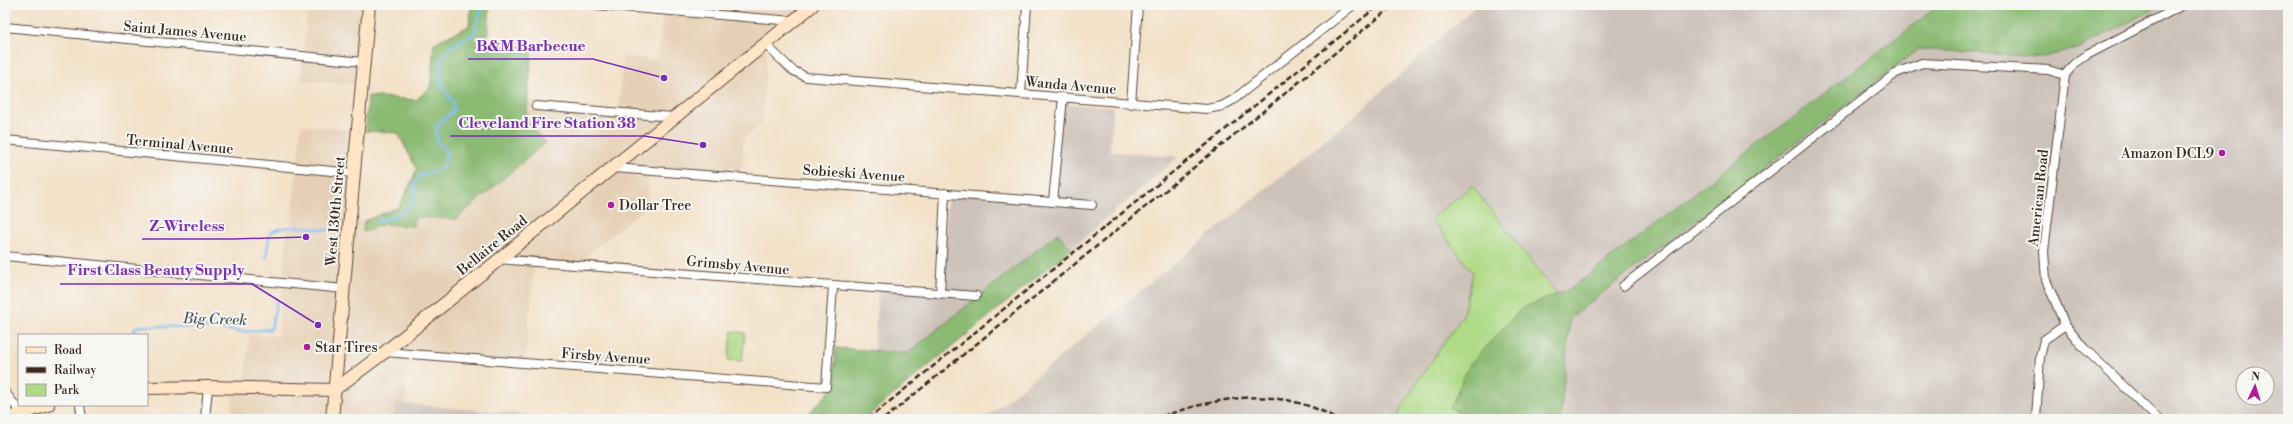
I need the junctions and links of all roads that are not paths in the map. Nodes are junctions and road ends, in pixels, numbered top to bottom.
1 (369, 5) edge
2 (597, 5) edge
3 (813, 5) edge
4 (1027, 5) edge
5 (1138, 5) edge
6 (1353, 5) edge
7 (2183, 5) edge
8 (671, 8) edge
9 (794, 20) junction
10 (5, 27) edge
11 (765, 44) junction
12 (363, 62) junction
13 (2065, 75) junction
14 (1021, 94) junction
15 (1063, 97) junction
16 (1131, 104) junction
17 (536, 106) dead end
18 (673, 117) junction
19 (5, 140) edge
20 (614, 168) junction
21 (353, 173) junction
22 (945, 193) junction
23 (1053, 202) junction
24 (1092, 205) dead end
25 (5, 256) edge
26 (498, 259) junction
27 (833, 286) junction
28 (1623, 286) dead end
29 (344, 289) junction
30 (940, 294) junction
31 (976, 296) dead end
32 (2065, 325) junction
33 (385, 352) junction
34 (208, 387) junction
35 (148, 388) edge
36 (334, 390) junction
37 (5, 392) edge
38 (45, 406) edge
39 (80, 406) edge
40 (21, 413) junction
41 (5, 419) edge
42 (82, 419) edge
43 (205, 419) edge
44 (332, 419) edge
45 (2036, 419) edge
46 (2158, 419) edge

1 - 12 street, West 130th Street
2 - 8 street
3 - 9 street, Bellaire Road
4 - 14 street
5 - 16 street
6 - 16 street, Wanda Avenue
7 - 13 street
8 - 9 street
9 - 11 street, Bellaire Road
10 - 12 street, Saint James Avenue
11 - 14 street, Wanda Avenue
11 - 18 street, Bellaire Road
12 - 21 street, West 130th Street
13 - 28 street
13 - 32 street, American Road
14 - 15 street, Wanda Avenue
15 - 16 street, Wanda Avenue
15 - 23 street
17 - 18 street
18 - 20 street, Bellaire Road
19 - 21 street, Terminal Avenue
20 - 22 street, Sobieski Avenue
20 - 26 street, Bellaire Road
21 - 29 street, West 130th Street
22 - 23 street, Sobieski Avenue
22 - 30 street
23 - 24 street, Sobieski Avenue
25 - 29 street
26 - 27 street, Grimsby Avenue
26 - 33 street, Bellaire Road
27 - 30 street, Grimsby Avenue
27 - 33 street, Firsby Avenue
29 - 36 street, West 130th Street
30 - 31 street, Grimsby Avenue
32 - 45 street
32 - 46 street, American Road
33 - 36 street, Bellaire Road
34 - 35 street
34 - 36 street
34 - 43 street
36 - 44 street, West 130th Street
37 - 40 street
38 - 40 street
39 - 42 street
40 - 41 street

